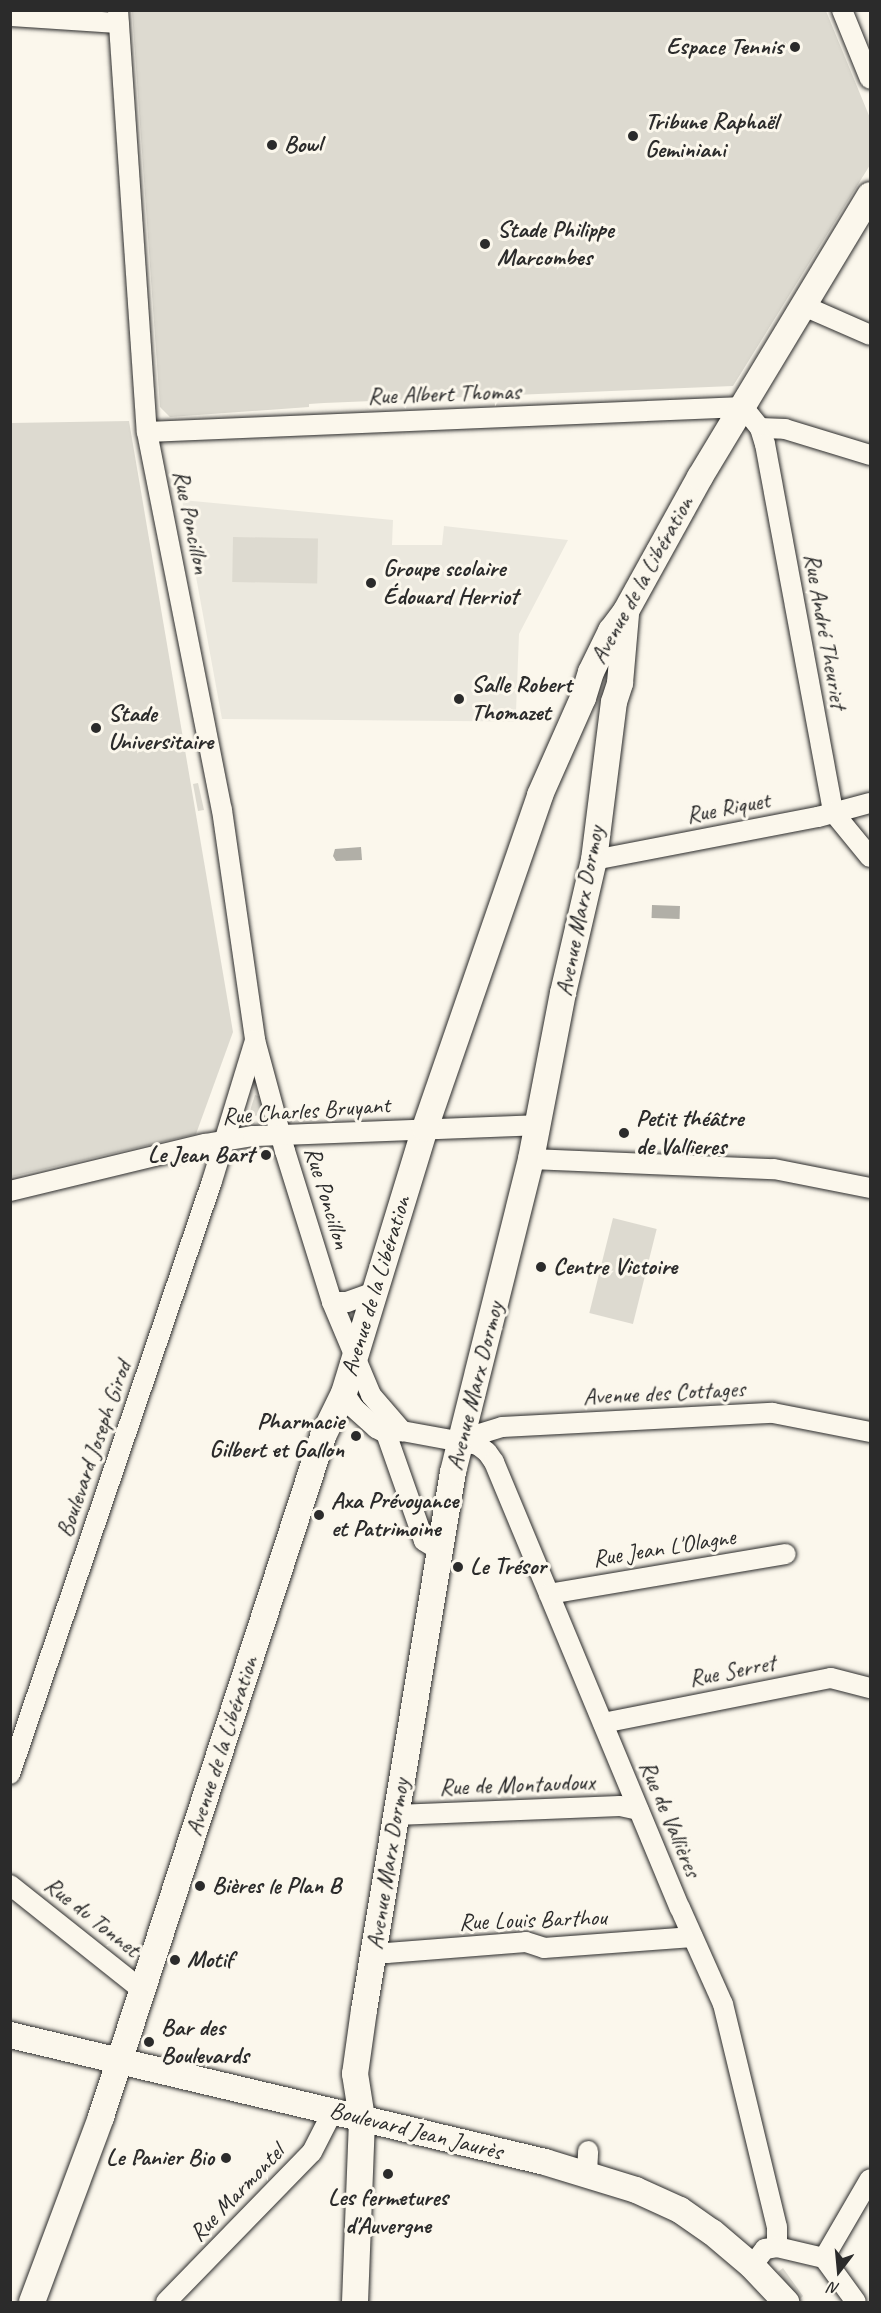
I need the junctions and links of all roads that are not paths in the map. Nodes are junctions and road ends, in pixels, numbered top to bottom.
1 (842, 10) edge
2 (10, 16) edge
3 (118, 17) edge
4 (870, 79) edge
5 (870, 195) edge
6 (804, 306) junction
7 (870, 335) edge
8 (743, 407) junction
9 (760, 428) junction
10 (147, 432) junction
11 (870, 455) edge
12 (626, 611) junction
13 (583, 698) junction
14 (614, 702) junction
15 (870, 803) edge
16 (833, 812) junction
17 (870, 857) edge
18 (594, 860) junction
19 (255, 1040) junction
20 (538, 1125) junction
21 (425, 1128) junction
22 (280, 1133) junction
23 (225, 1141) junction
24 (531, 1159) junction
25 (870, 1188) edge
26 (10, 1191) edge
27 (374, 1292) junction
28 (332, 1302) junction
29 (355, 1356) junction
30 (344, 1393) junction
31 (394, 1432) junction
32 (870, 1432) edge
33 (460, 1440) junction
34 (440, 1547) junction
35 (786, 1554) dead end
36 (549, 1594) junction
37 (870, 1688) edge
38 (603, 1723) junction
39 (10, 1774) edge
40 (639, 1810) junction
41 (396, 1815) junction
42 (10, 1885) edge
43 (693, 1937) junction
44 (374, 1951) junction
45 (142, 1990) junction
46 (10, 2036) edge
47 (120, 2060) junction
48 (355, 2074) junction
49 (333, 2111) junction
50 (362, 2118) junction
51 (870, 2179) edge
52 (777, 2247) junction
53 (824, 2258) junction
54 (752, 2266) junction
55 (32, 2302) edge
56 (166, 2302) edge
57 (355, 2302) edge
58 (786, 2302) edge
59 (856, 2302) edge

1 - 4 street
2 - 3 street
3 - 10 street, Rue Poncillon
5 - 6 main road, Avenue de la Libération
6 - 7 street
6 - 8 main road, Avenue de la Libération
8 - 9 street, Rue André Theuriet
8 - 10 street, Rue Albert Thomas
8 - 12 main road, Avenue de la Libération
9 - 11 street
9 - 16 street, Rue André Theuriet
10 - 19 street, Rue Poncillon
12 - 13 main road, Avenue de la Libération
12 - 14 main road, Avenue Marx Dormoy
13 - 14 main road
13 - 21 main road, Avenue de la Libération
14 - 18 main road, Avenue Marx Dormoy
15 - 16 street, Rue Riquet
16 - 17 street, Rue André Theuriet
16 - 18 street, Rue Riquet
18 - 20 main road, Avenue Marx Dormoy
19 - 22 street, Rue Poncillon
19 - 23 street, Rue Poncillon
20 - 21 street, Rue Charles Bruyant
20 - 24 main road, Avenue Marx Dormoy
21 - 22 street, Rue Charles Bruyant
21 - 27 main road, Avenue de la Libération
22 - 23 street, Rue Charles Bruyant
22 - 28 street, Rue Poncillon
23 - 26 street, Rue Charles Bruyant
23 - 39 street, Boulevard Joseph Girod
24 - 25 street
24 - 33 main road, Avenue Marx Dormoy
27 - 28 street
27 - 29 main road, Avenue de la Libération
28 - 29 street, Rue Poncillon
29 - 30 main road, Avenue de la Libération
29 - 31 street, Rue Poncillon
30 - 31 street
30 - 45 main road, Avenue de la Libération
31 - 33 street
31 - 34 street
32 - 33 street, Avenue des Cottages
33 - 34 main road, Avenue Marx Dormoy
33 - 36 street, Rue de Vallières
34 - 41 main road, Avenue Marx Dormoy
35 - 36 street, Rue Jean L'Olagne
36 - 38 street, Rue de Vallières
37 - 38 street, Rue Serret
38 - 40 street, Rue de Vallières
40 - 41 street, Rue de Montaudoux
40 - 43 street, Rue de Vallières
41 - 44 main road, Avenue Marx Dormoy
42 - 45 street, Rue du Tonnet
43 - 44 street, Rue Louis Barthou
43 - 52 street, Rue de Vallières
44 - 48 main road, Avenue Marx Dormoy
45 - 47 main road, Avenue de la Libération
46 - 47 main road, Boulevard Jean Jaurès
47 - 49 main road, Boulevard Jean Jaurès
47 - 55 main road, Avenue de la Libération
48 - 49 main road, Avenue Marx Dormoy
48 - 50 main road, Avenue Marx Dormoy
49 - 50 main road, Boulevard Jean Jaurès
49 - 56 street, Rue Marmontel
50 - 54 main road, Boulevard Jean Jaurès
50 - 57 main road, Avenue Marx Dormoy
51 - 53 street
52 - 53 street
52 - 54 street
53 - 59 street
54 - 58 main road, Boulevard Jean Jaurès

